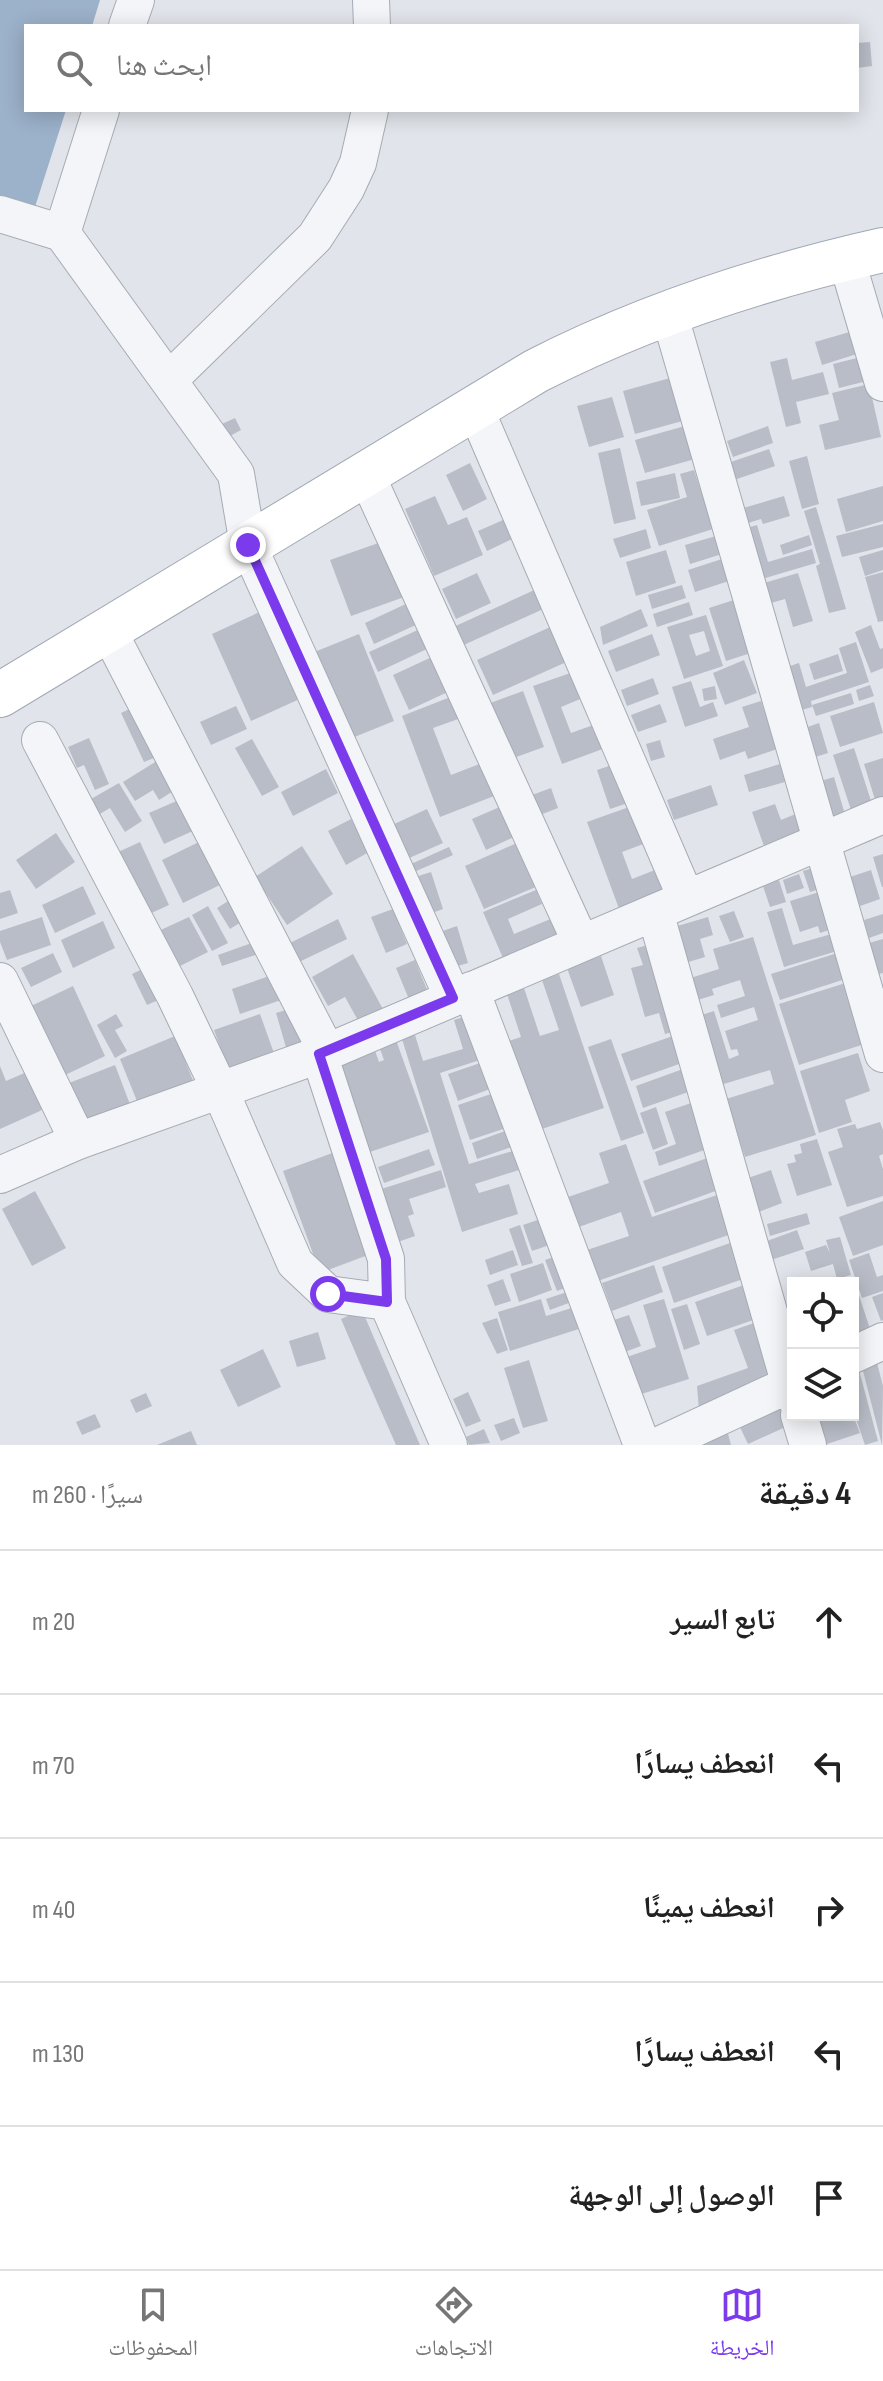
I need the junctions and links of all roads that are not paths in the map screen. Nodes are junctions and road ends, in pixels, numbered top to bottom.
1 (136, 0) edge
2 (371, 0) edge
3 (128, 24) edge
4 (372, 24) edge
5 (100, 112) edge
6 (370, 112) edge
7 (0, 214) edge
8 (62, 233) junction
9 (864, 254) edge
10 (669, 313) junction
11 (169, 380) junction
12 (883, 383) edge
13 (475, 408) junction
14 (366, 474) junction
15 (248, 545) junction
16 (108, 630) junction
17 (0, 695) edge
18 (40, 740) dead end
19 (883, 815) edge
20 (822, 841) junction
21 (670, 905) junction
22 (581, 943) junction
23 (0, 981) edge
24 (462, 994) junction
25 (323, 1053) junction
26 (883, 1054) edge
27 (220, 1090) junction
28 (78, 1141) junction
29 (0, 1175) edge
30 (387, 1302) junction
31 (883, 1341) edge
32 (859, 1352) edge
33 (787, 1366) edge
34 (787, 1397) edge
35 (801, 1421) edge
36 (449, 1445) edge
37 (642, 1445) edge
38 (659, 1445) edge
39 (808, 1445) edge

1 - 3 street
2 - 4 street
5 - 8 street
6 - 11 street
7 - 8 street
8 - 11 street
9 - 10 main road
9 - 12 street
10 - 13 main road
10 - 20 street
11 - 15 street
13 - 14 main road
13 - 21 street
14 - 15 main road
14 - 22 street
15 - 16 main road
15 - 24 street
16 - 17 main road
16 - 25 street
18 - 27 street
19 - 20 street
20 - 21 street
20 - 26 street
21 - 22 street
21 - 33 street
22 - 24 street
23 - 28 street
24 - 25 street
24 - 37 street
25 - 27 street
25 - 30 street
27 - 28 street
27 - 30 street
28 - 29 street
30 - 36 street
31 - 32 street
34 - 38 street
35 - 39 street

